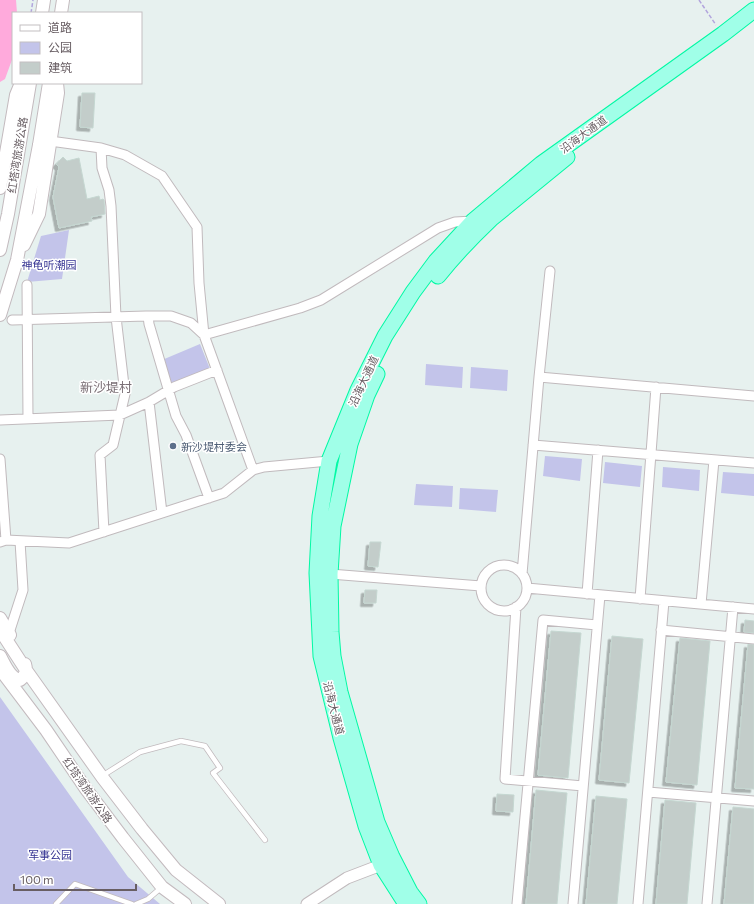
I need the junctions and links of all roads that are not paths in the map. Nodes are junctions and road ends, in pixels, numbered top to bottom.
1 (44, 0) edge
2 (63, 0) edge
3 (754, 10) edge
4 (42, 12) edge
5 (61, 12) edge
6 (754, 21) edge
7 (21, 84) edge
8 (30, 84) edge
9 (49, 84) edge
10 (57, 84) edge
11 (50, 141) junction
12 (101, 148) junction
13 (0, 188) edge
14 (473, 221) junction
15 (0, 250) edge
16 (17, 260) junction
17 (550, 271) dead end
18 (27, 285) dead end
19 (0, 315) edge
20 (148, 316) junction
21 (116, 317) junction
22 (12, 320) dead end
23 (27, 320) junction
24 (204, 335) junction
25 (217, 370) junction
26 (539, 377) junction
27 (656, 387) junction
28 (169, 391) junction
29 (754, 396) edge
30 (149, 402) junction
31 (120, 414) junction
32 (353, 417) junction
33 (28, 419) junction
34 (0, 420) edge
35 (533, 445) junction
36 (598, 450) junction
37 (650, 454) junction
38 (0, 459) edge
39 (714, 460) junction
40 (329, 461) junction
41 (754, 463) edge
42 (253, 470) junction
43 (209, 498) junction
44 (162, 513) junction
45 (104, 532) junction
46 (3, 541) edge
47 (20, 541) junction
48 (323, 573) junction
49 (522, 574) junction
50 (481, 586) junction
51 (527, 588) junction
52 (587, 594) junction
53 (600, 595) junction
54 (640, 599) junction
55 (664, 601) junction
56 (701, 604) junction
57 (516, 607) junction
58 (733, 607) junction
59 (754, 609) edge
60 (0, 618) edge
61 (597, 625) junction
62 (662, 630) junction
63 (4, 632) edge
64 (730, 636) junction
65 (754, 639) edge
66 (0, 656) edge
67 (0, 669) edge
68 (26, 670) junction
69 (46, 730) junction
70 (102, 777) junction
71 (528, 781) junction
72 (583, 786) junction
73 (86, 789) junction
74 (648, 792) junction
75 (716, 798) junction
76 (754, 801) edge
77 (264, 840) dead end
78 (381, 865) junction
79 (162, 888) junction
80 (56, 904) edge
81 (132, 904) edge
82 (136, 904) edge
83 (185, 904) edge
84 (219, 904) edge
85 (307, 904) edge
86 (406, 904) edge
87 (419, 904) edge
88 (517, 904) edge
89 (573, 904) edge
90 (638, 904) edge
91 (707, 904) edge

1 - 4 main road
2 - 5 main road
3 - 14 highway, 沿海大通道
6 - 32 highway, 沿海大通道
7 - 13 main road
8 - 15 main road, 红塔湾旅游公路
9 - 16 main road
10 - 11 main road
11 - 12 street
11 - 16 main road
12 - 21 street
12 - 24 street
14 - 24 street
14 - 32 highway, 沿海大通道
16 - 19 main road
17 - 26 street
18 - 23 street
20 - 21 street
20 - 24 street
20 - 28 street
21 - 23 street
21 - 31 street
22 - 23 street
23 - 33 street
24 - 25 street
25 - 28 street
25 - 42 street
26 - 27 street
26 - 35 street
27 - 29 street
27 - 37 street
28 - 30 street
28 - 43 street
30 - 31 street
30 - 44 street
31 - 33 street
31 - 45 street
32 - 40 highway, 沿海大通道
32 - 48 highway, 沿海大通道
33 - 34 street
35 - 36 street
35 - 49 street
36 - 37 street
36 - 52 street
37 - 39 street
37 - 54 street
38 - 46 street
39 - 41 street
39 - 56 street
40 - 42 street
40 - 48 highway, 沿海大通道
42 - 43 street
43 - 44 street
44 - 45 street
45 - 47 street
46 - 47 street
47 - 63 street
48 - 50 street
48 - 78 highway, 沿海大通道
48 - 87 highway, 沿海大通道
49 - 50 street
49 - 51 street
50 - 57 street
51 - 52 street
51 - 57 street
52 - 53 street
53 - 54 street
53 - 61 street
54 - 55 street
55 - 56 street
55 - 62 street
56 - 58 street
57 - 71 street
58 - 59 street
58 - 64 street
60 - 63 main road
61 - 71 street
61 - 72 street
62 - 64 street
62 - 74 street
63 - 68 main road
64 - 65 street
64 - 75 street
66 - 68 main road
67 - 69 main road, 红塔湾旅游公路
68 - 70 main road
69 - 70 main road
69 - 73 main road, 红塔湾旅游公路
70 - 73 main road
70 - 77 lane
70 - 84 main road
71 - 72 street
71 - 88 street
72 - 89 street
73 - 79 main road, 红塔湾旅游公路
74 - 75 street
74 - 90 street
75 - 76 street
75 - 91 street
78 - 85 street
78 - 86 highway, 沿海大通道
79 - 82 lane
79 - 83 main road, 红塔湾旅游公路
80 - 81 lane

